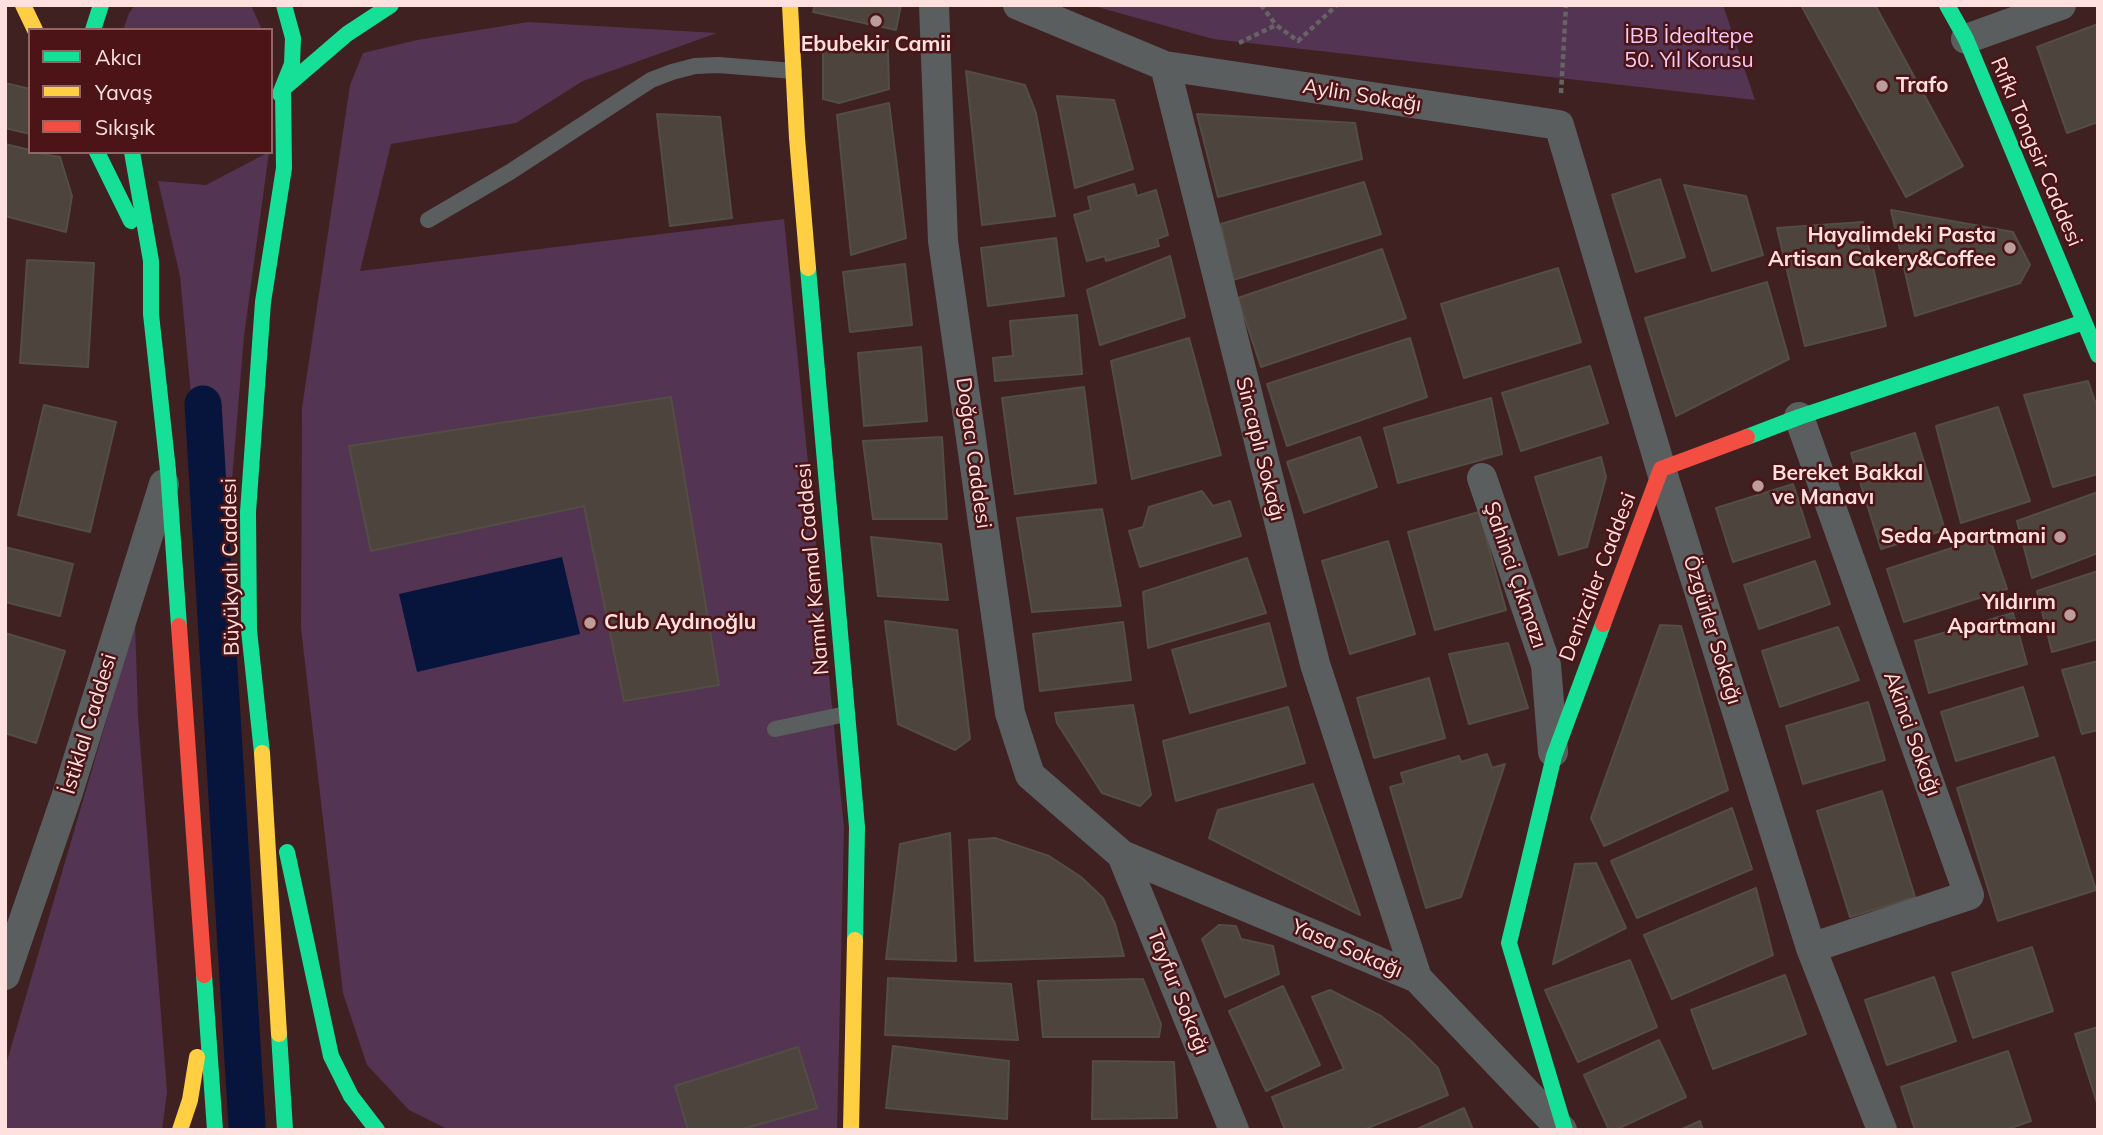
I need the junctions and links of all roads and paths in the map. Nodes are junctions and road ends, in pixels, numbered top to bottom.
1 (23, 5) edge
2 (101, 5) edge
3 (284, 5) edge
4 (391, 5) edge
5 (790, 5) edge
6 (934, 5) edge
7 (1018, 5) edge
8 (1261, 5) edge
9 (1337, 5) edge
10 (1566, 5) edge
11 (1947, 5) edge
12 (2061, 5) edge
13 (1276, 25) junction
14 (35, 28) edge
15 (94, 28) edge
16 (1966, 39) junction
17 (1230, 47) dead end
18 (1165, 66) junction
19 (794, 71) junction
20 (283, 89) junction
21 (273, 105) edge
22 (1559, 125) junction
23 (98, 154) edge
24 (132, 154) edge
25 (428, 220) dead end
26 (151, 261) junction
27 (2084, 322) junction
28 (2098, 355) edge
29 (1798, 417) junction
30 (1661, 469) junction
31 (169, 470) junction
32 (1482, 478) dead end
33 (846, 714) junction
34 (775, 729) dead end
35 (261, 730) junction
36 (1554, 756) junction
37 (1122, 855) junction
38 (10, 941) edge
39 (1811, 948) junction
40 (5, 975) edge
41 (1417, 978) junction
42 (205, 1008) junction
43 (180, 1130) edge
44 (215, 1130) edge
45 (285, 1130) edge
46 (377, 1130) edge
47 (851, 1130) edge
48 (1234, 1130) edge
49 (1564, 1130) edge
50 (1881, 1130) edge

1 - 14 main road
2 - 15 main road
3 - 20 main road, Büyükyalı Caddesi
4 - 20 main road
5 - 19 main road, Namık Kemal Caddesi
6 - 37 street, Doğacı Caddesi
7 - 18 street
8 - 13 path
9 - 13 path
10 - 22 path
11 - 16 main road, Rıfkı Tongsir Caddesi
12 - 16 street
13 - 17 path
16 - 27 main road, Rıfkı Tongsir Caddesi
18 - 22 street, Aylin Sokağı
18 - 41 street, Sincaplı Sokağı
19 - 25 lane
19 - 33 main road, Namık Kemal Caddesi
20 - 21 main road, Büyükyalı Caddesi
20 - 35 main road, Büyükyalı Caddesi
22 - 30 street, Özgürler Sokağı
23 - 26 main road
24 - 26 main road
26 - 31 main road
27 - 28 main road, Rıfkı Tongsir Caddesi
27 - 29 main road
29 - 30 main road
29 - 39 street, Akinci Sokağı
30 - 36 main road, Denizciler Caddesi
30 - 39 street, Özgürler Sokağı
31 - 38 street, İstiklal Caddesi
31 - 42 main road
32 - 36 street, Şahinci Çıkmazı
33 - 34 lane
33 - 47 main road, Namık Kemal Caddesi
35 - 45 main road, Büyükyalı Caddesi
35 - 46 main road
36 - 49 main road, Denizciler Caddesi
37 - 41 street, Yasa Sokağı
37 - 48 street, Tayfur Sokağı
38 - 40 street, İstiklal Caddesi
39 - 50 street, Özgürler Sokağı
41 - 49 street, Yasa Sokağı
42 - 43 main road
42 - 44 main road

